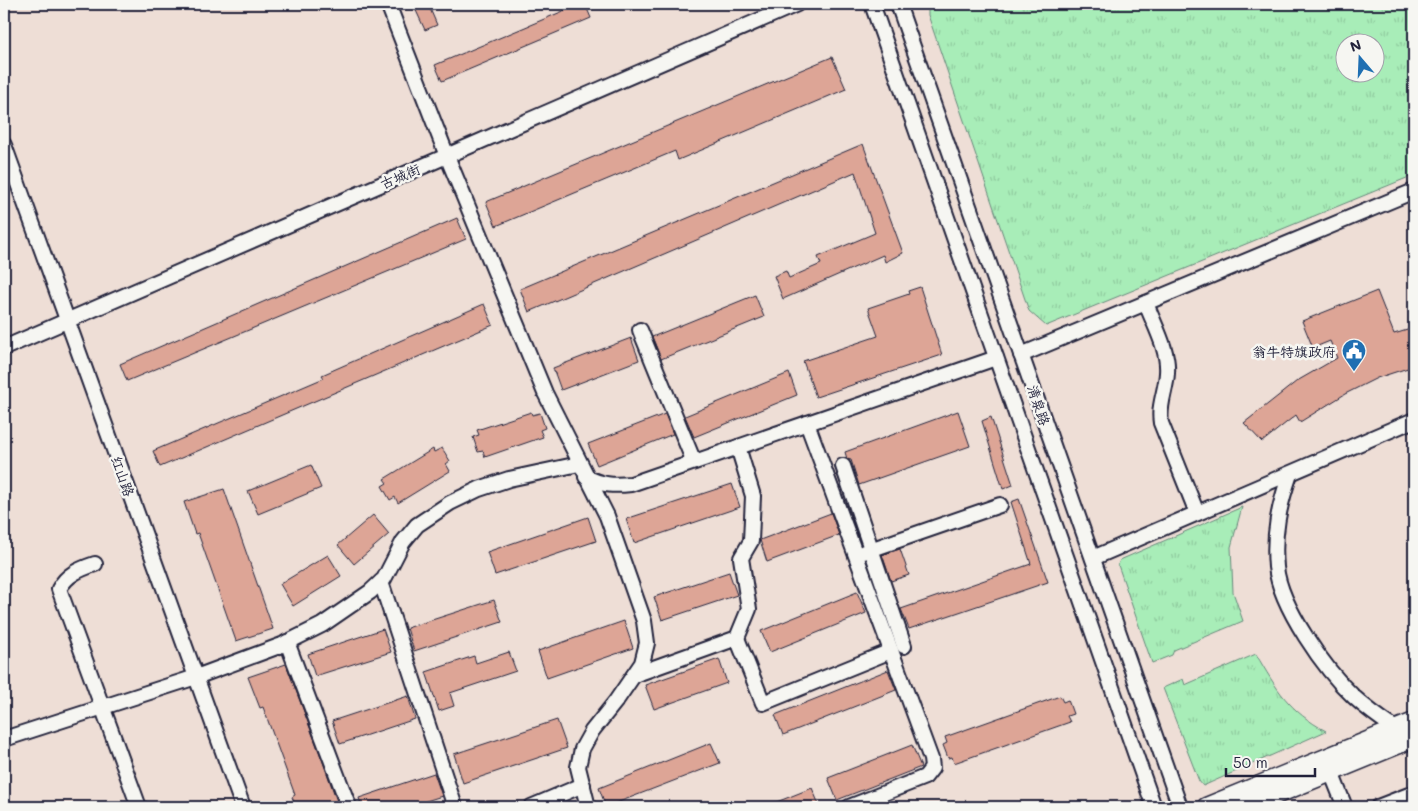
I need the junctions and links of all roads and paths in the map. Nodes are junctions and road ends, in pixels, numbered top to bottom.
1 (388, 4) edge
2 (797, 4) edge
3 (872, 4) edge
4 (898, 4) edge
5 (4, 145) edge
6 (447, 156) junction
7 (1414, 191) edge
8 (1146, 303) junction
9 (67, 321) junction
10 (640, 330) dead end
11 (4, 348) edge
12 (1021, 355) junction
13 (996, 358) junction
14 (1414, 420) edge
15 (806, 423) junction
16 (738, 447) junction
17 (694, 462) junction
18 (844, 466) dead end
19 (583, 471) junction
20 (1290, 474) junction
21 (1000, 505) dead end
22 (1197, 513) junction
23 (868, 551) junction
24 (1092, 558) junction
25 (96, 564) dead end
26 (381, 582) junction
27 (737, 638) junction
28 (287, 642) junction
29 (898, 649) junction
30 (634, 675) junction
31 (196, 677) junction
32 (102, 707) junction
33 (1414, 722) edge
34 (1396, 730) junction
35 (1414, 738) edge
36 (4, 739) edge
37 (1331, 772) junction
38 (583, 785) junction
39 (1414, 793) edge
40 (139, 807) edge
41 (243, 807) edge
42 (349, 807) edge
43 (455, 807) edge
44 (530, 807) edge
45 (588, 807) edge
46 (849, 807) edge
47 (1154, 807) edge
48 (1180, 807) edge
49 (1206, 807) edge
50 (1246, 807) edge
51 (1345, 807) edge
52 (1378, 807) edge

1 - 6 street
2 - 6 street, 古城街
3 - 13 street, 清泉路
4 - 12 street, 清泉路
5 - 9 street, 红山路
6 - 9 street, 古城街
6 - 19 street
7 - 8 street
8 - 12 street
8 - 22 street
9 - 11 street, 古城街
9 - 31 street, 红山路
10 - 17 street
12 - 24 street, 清泉路
13 - 15 street
13 - 47 street, 清泉路
14 - 20 street
15 - 16 street
15 - 29 street
16 - 17 street
16 - 27 street
17 - 19 street
18 - 23 street
19 - 26 street
19 - 30 street
20 - 22 street
20 - 34 street
21 - 23 street
22 - 24 street
23 - 29 street
24 - 48 street, 清泉路
25 - 32 street
26 - 28 street
26 - 43 street
27 - 29 street
27 - 30 street
28 - 31 street
28 - 42 street
29 - 46 street
30 - 38 street
31 - 32 street
31 - 41 street, 红山路
32 - 36 street
32 - 40 street
33 - 34 main road
34 - 49 main road
35 - 37 main road
37 - 50 main road
37 - 51 street
38 - 44 street
38 - 45 street
39 - 52 street

